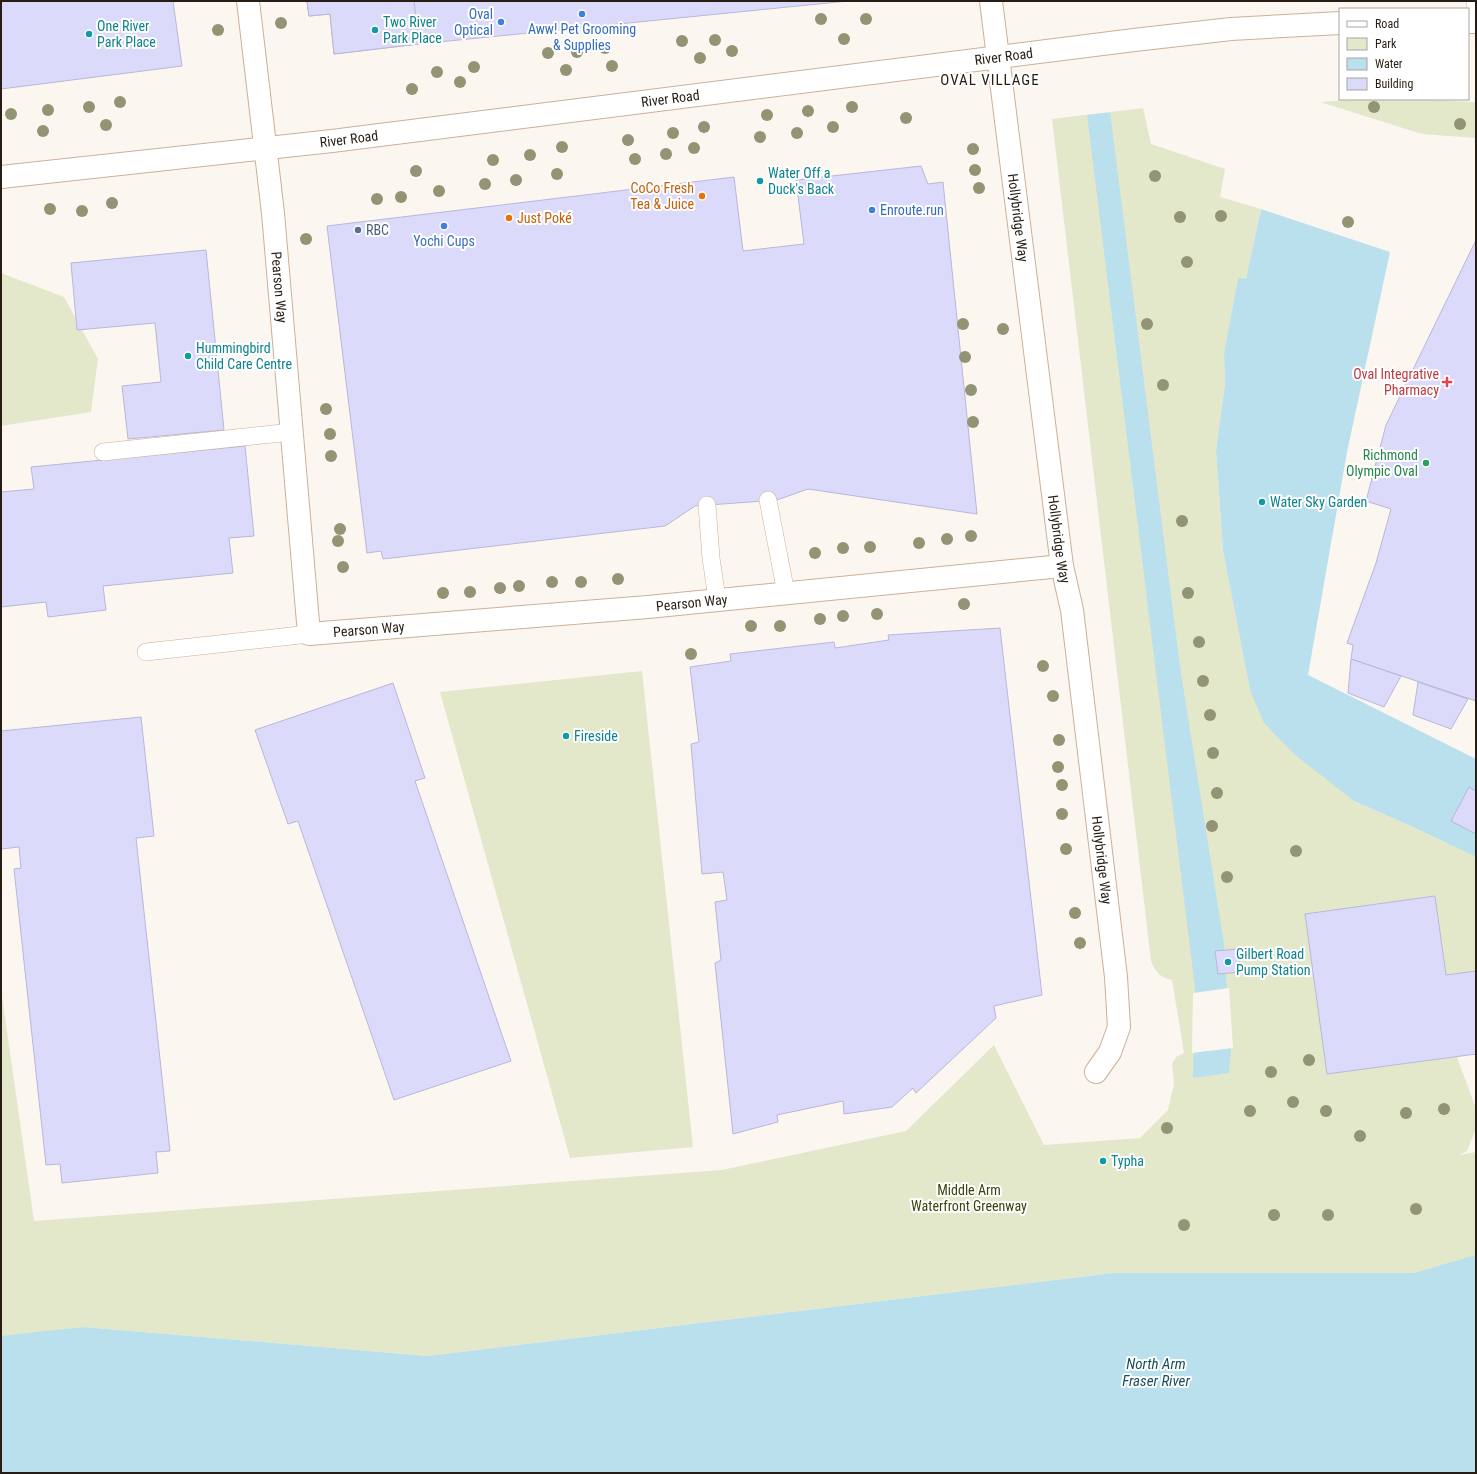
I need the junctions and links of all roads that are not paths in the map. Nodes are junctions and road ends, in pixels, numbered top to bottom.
1 (248, 1) edge
2 (991, 1) edge
3 (1339, 23) edge
4 (998, 57) junction
5 (265, 148) junction
6 (1, 177) edge
7 (291, 432) junction
8 (104, 452) dead end
9 (768, 500) dead end
10 (707, 505) dead end
11 (1062, 566) junction
12 (786, 593) junction
13 (718, 599) junction
14 (308, 634) junction
15 (146, 652) dead end
16 (1096, 1072) dead end

1 - 5 street, Pearson Way
2 - 4 street, Hollybridge Way
3 - 4 street, River Road
4 - 5 street, River Road
4 - 11 street, Hollybridge Way
5 - 6 street, River Road
5 - 7 street, Pearson Way
7 - 8 lane
7 - 14 street, Pearson Way
9 - 12 lane
10 - 13 lane
11 - 12 street, Pearson Way
11 - 16 street, Hollybridge Way
12 - 13 street, Pearson Way
13 - 14 street, Pearson Way
14 - 15 lane

